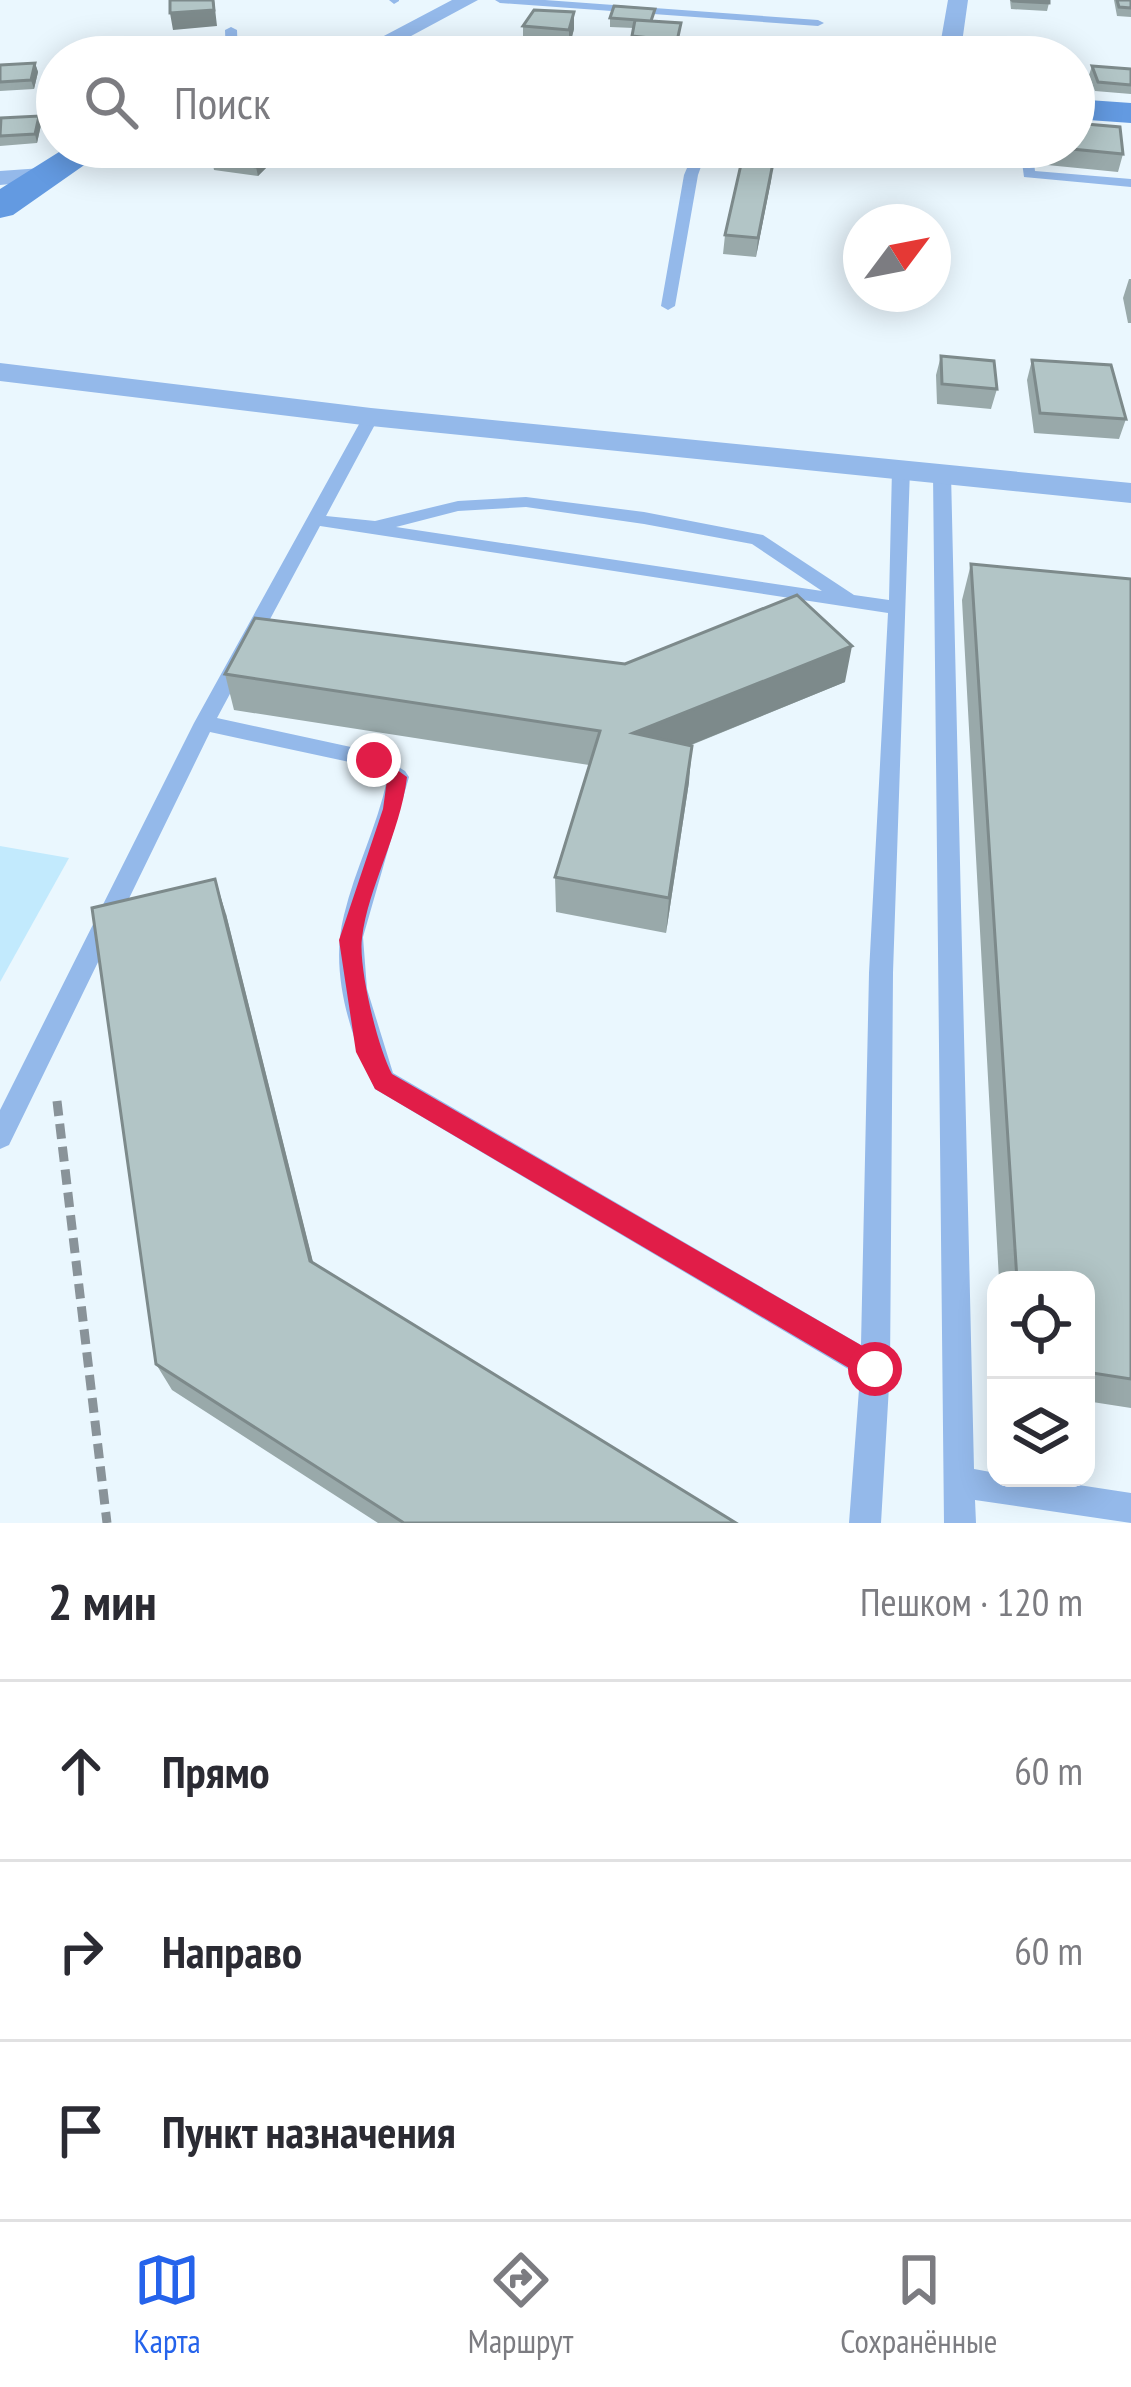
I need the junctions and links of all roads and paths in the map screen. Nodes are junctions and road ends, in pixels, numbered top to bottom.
1 (394, 0) edge
2 (467, 0) edge
3 (500, 0) edge
4 (958, 0) edge
5 (818, 23) dead end
6 (231, 30) dead end
7 (231, 36) edge
8 (364, 36) edge
9 (396, 36) edge
10 (952, 36) edge
11 (1095, 110) edge
12 (1131, 113) edge
13 (55, 168) edge
14 (694, 168) edge
15 (1028, 168) edge
16 (42, 175) junction
17 (0, 178) edge
18 (1131, 183) edge
19 (0, 206) edge
20 (668, 306) dead end
21 (0, 372) edge
22 (371, 417) junction
23 (901, 469) junction
24 (942, 473) junction
25 (1131, 493) edge
26 (314, 520) junction
27 (358, 528) junction
28 (849, 601) junction
29 (898, 608) junction
30 (204, 723) junction
31 (50, 1037) junction
32 (0, 1137) edge
33 (875, 1369) junction
34 (958, 1482) junction
35 (1131, 1508) edge
36 (106, 1523) edge
37 (865, 1523) edge
38 (960, 1523) edge

1 - 8 street
2 - 9 street
3 - 5 lane
4 - 10 street
6 - 7 lane
11 - 12 street
13 - 16 street
14 - 20 lane
15 - 18 lane
16 - 17 street
16 - 19 street
21 - 22 street
22 - 23 street
22 - 26 lane
23 - 24 street
23 - 29 lane
24 - 25 street
24 - 34 lane
26 - 27 lane
26 - 30 lane
27 - 28 lane
27 - 28 lane
28 - 29 lane
29 - 33 lane
30 - 31 lane
30 - 33 lane
31 - 32 lane
31 - 36 path
33 - 37 lane
34 - 35 lane
34 - 38 lane

